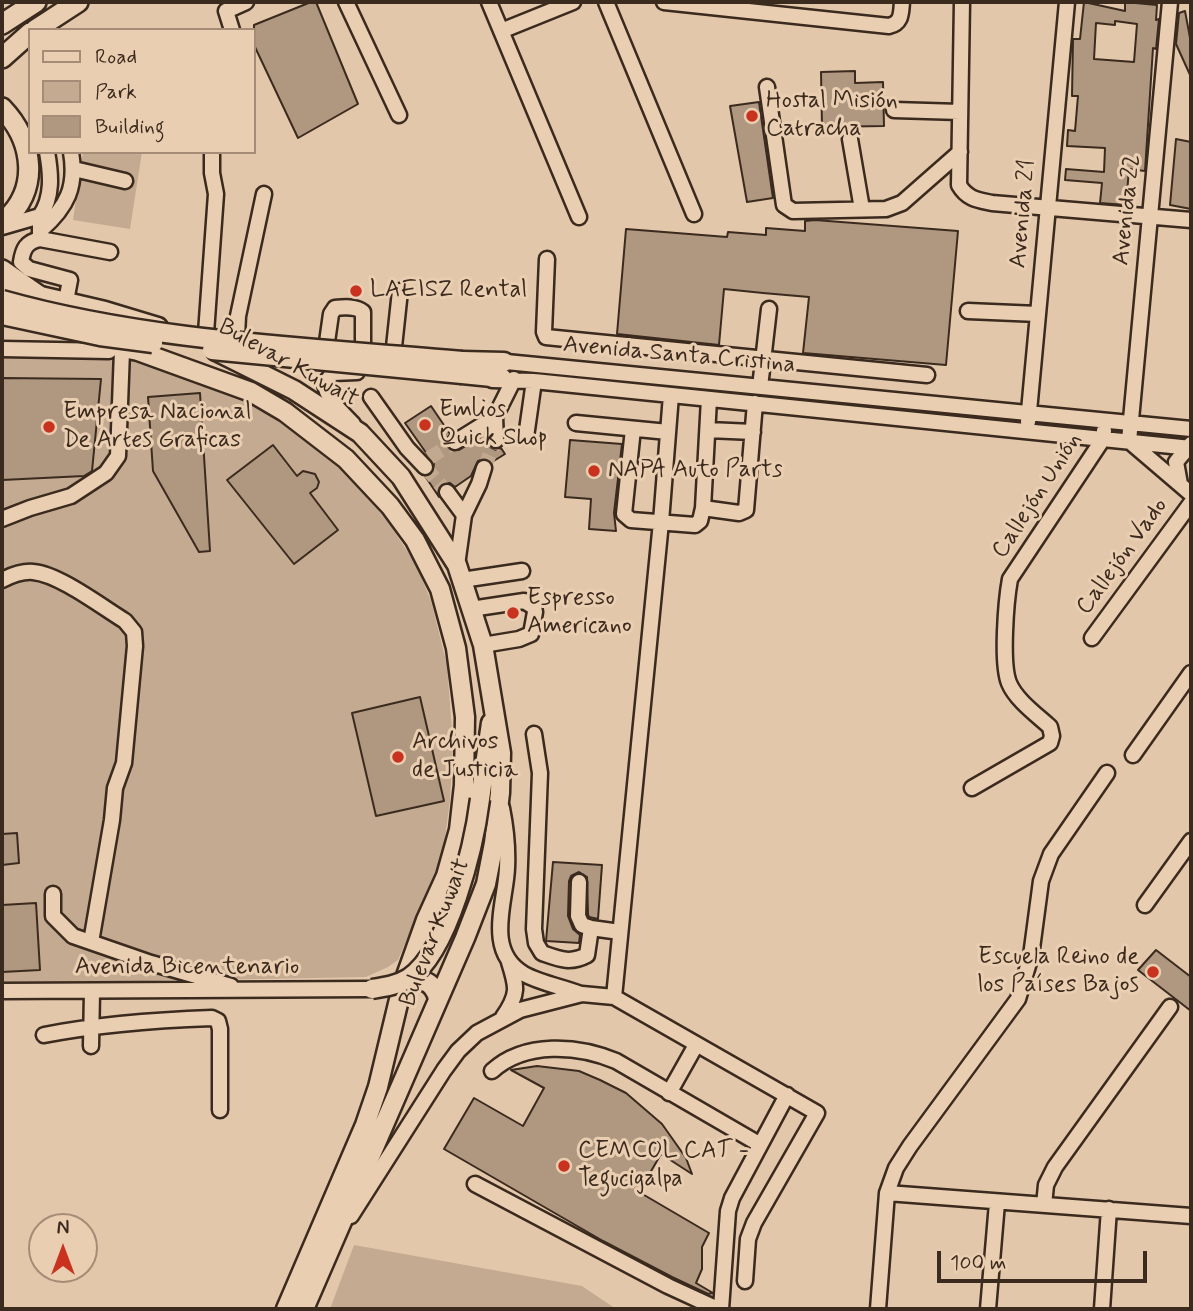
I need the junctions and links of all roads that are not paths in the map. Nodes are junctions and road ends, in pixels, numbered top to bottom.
1 (36, 2) edge
2 (79, 2) edge
3 (246, 2) edge
4 (346, 2) edge
5 (489, 2) edge
6 (573, 2) edge
7 (606, 2) edge
8 (664, 2) edge
9 (902, 2) edge
10 (962, 2) edge
11 (1067, 2) edge
12 (1170, 2) edge
13 (2, 24) edge
14 (38, 28) edge
15 (231, 28) edge
16 (501, 32) junction
17 (28, 35) edge
18 (2, 58) edge
19 (767, 87) dead end
20 (894, 110) dead end
21 (961, 112) junction
22 (399, 115) dead end
23 (15, 118) edge
24 (850, 139) dead end
25 (960, 152) junction
26 (47, 154) edge
27 (71, 154) edge
28 (212, 154) edge
29 (74, 169) junction
30 (125, 181) dead end
31 (264, 194) dead end
32 (1048, 208) junction
33 (862, 209) junction
34 (695, 214) dead end
35 (1150, 216) junction
36 (579, 217) dead end
37 (1191, 220) edge
38 (2, 225) edge
39 (40, 228) junction
40 (110, 252) dead end
41 (547, 259) dead end
42 (2, 270) edge
43 (2, 287) edge
44 (400, 291) dead end
45 (37, 295) junction
46 (2, 300) edge
47 (66, 301) junction
48 (769, 309) dead end
49 (968, 311) dead end
50 (1038, 314) junction
51 (2, 315) edge
52 (2, 322) edge
53 (163, 328) junction
54 (206, 333) junction
55 (237, 335) junction
56 (327, 342) junction
57 (363, 345) junction
58 (394, 347) junction
59 (2, 349) edge
60 (130, 351) junction
61 (764, 357) junction
62 (462, 367) junction
63 (507, 373) junction
64 (927, 375) dead end
65 (534, 381) junction
66 (760, 387) junction
67 (671, 395) junction
68 (371, 397) dead end
69 (709, 399) junction
70 (755, 404) junction
71 (1029, 413) junction
72 (495, 417) junction
73 (1106, 420) junction
74 (1130, 422) junction
75 (576, 423) dead end
76 (633, 429) junction
77 (1191, 429) edge
78 (708, 430) junction
79 (1027, 431) junction
80 (668, 432) junction
81 (753, 432) junction
82 (360, 433) junction
83 (526, 437) dead end
84 (1103, 439) junction
85 (496, 440) tunnel mouth
86 (1129, 441) junction
87 (455, 442) tunnel mouth
88 (1190, 446) edge
89 (484, 468) tunnel mouth
90 (401, 477) junction
91 (1186, 489) edge
92 (447, 492) tunnel mouth
93 (1191, 503) edge
94 (703, 508) junction
95 (464, 515) junction
96 (2, 519) edge
97 (660, 522) junction
98 (522, 571) dead end
99 (460, 573) junction
100 (2, 580) edge
101 (471, 609) junction
102 (1092, 638) dead end
103 (483, 645) junction
104 (1191, 673) edge
105 (494, 702) junction
106 (465, 718) junction
107 (534, 734) dead end
108 (1133, 755) dead end
109 (1107, 773) dead end
110 (972, 788) dead end
111 (480, 792) junction
112 (500, 793) junction
113 (1191, 841) edge
114 (579, 882) dead end
115 (53, 894) dead end
116 (1145, 905) dead end
117 (591, 928) junction
118 (620, 932) junction
119 (418, 941) junction
120 (91, 942) junction
121 (458, 954) junction
122 (508, 958) junction
123 (151, 963) junction
124 (402, 987) junction
125 (372, 989) joint
126 (248, 991) junction
127 (2, 992) edge
128 (92, 992) junction
129 (145, 992) junction
130 (582, 994) junction
131 (614, 997) junction
132 (438, 999) junction
133 (1170, 1007) dead end
134 (503, 1018) junction
135 (91, 1026) junction
136 (44, 1035) dead end
137 (696, 1045) junction
138 (91, 1046) dead end
139 (492, 1071) dead end
140 (669, 1093) junction
141 (787, 1095) junction
142 (220, 1110) dead end
143 (760, 1144) junction
144 (475, 1184) dead end
145 (887, 1193) junction
146 (997, 1203) junction
147 (1044, 1205) junction
148 (1109, 1209) junction
149 (1191, 1216) edge
150 (330, 1250) junction
151 (314, 1266) junction
152 (745, 1281) dead end
153 (286, 1309) edge
154 (304, 1309) edge
155 (719, 1309) edge
156 (878, 1309) edge
157 (988, 1309) edge
158 (1102, 1309) edge

1 - 13 highway
2 - 14 highway
3 - 15 street
4 - 22 street
5 - 16 street
6 - 16 street
7 - 34 street
8 - 9 street
10 - 21 street
11 - 32 street, Avenida 21
12 - 35 street, Avenida 22
16 - 36 street
17 - 18 highway
19 - 33 street
20 - 21 street
21 - 25 street
23 - 38 highway
24 - 33 street
25 - 32 street
25 - 33 street
26 - 39 street
27 - 29 street
28 - 54 street
29 - 30 street
29 - 39 street
31 - 55 street
32 - 35 street
32 - 50 street, Avenida 21
35 - 37 street
35 - 74 street, Avenida 22
38 - 39 street
39 - 40 street
39 - 47 street
41 - 61 street
42 - 45 highway
43 - 45 main road, Bulevar Kuwait
44 - 58 street
45 - 47 main road, Bulevar Kuwait
46 - 62 main road, bridge
47 - 53 main road, Bulevar Kuwait
48 - 61 street
49 - 50 street
50 - 71 street, Avenida 21
51 - 62 main road, bridge
52 - 60 main road, Bulevar Kuwait
53 - 54 street, Avenida Santa Cristina
53 - 82 main road, Bulevar Kuwait
54 - 55 street, Avenida Santa Cristina
55 - 56 street, Avenida Santa Cristina
56 - 57 street, Avenida Santa Cristina
56 - 57 street
57 - 58 street, Avenida Santa Cristina
58 - 63 street, Avenida Santa Cristina
59 - 60 street
60 - 96 street
60 - 106 main road, Bulevar Kuwait
61 - 64 street
61 - 66 street
62 - 63 main road
63 - 65 street, Avenida Santa Cristina
63 - 66 street, Avenida Santa Cristina
63 - 72 street
63 - 82 street, Avenida Santa Cristina
65 - 67 street, Avenida Santa Cristina
65 - 83 street
66 - 71 street, Avenida Santa Cristina
67 - 69 street, Avenida Santa Cristina
67 - 80 street
68 - 90 street
69 - 70 street, Avenida Santa Cristina
69 - 78 street
70 - 79 street, Avenida Santa Cristina
70 - 81 street
71 - 73 street, Avenida Santa Cristina
71 - 79 street, Avenida 21
72 - 85 street
72 - 87 street
73 - 74 street, Avenida Santa Cristina
73 - 84 street, Callejón Unión
74 - 77 street, Avenida Santa Cristina
74 - 86 street, Avenida 22
75 - 76 street
76 - 80 street
76 - 97 street
78 - 81 street
78 - 94 street
79 - 84 street, Avenida Santa Cristina
80 - 97 street
81 - 94 street
82 - 90 main road, Bulevar Kuwait
84 - 86 street, Avenida Santa Cristina
84 - 110 street, Callejón Unión
86 - 88 street, Avenida Santa Cristina
86 - 91 street
88 - 91 street
89 - 95 street
90 - 99 main road, Bulevar Kuwait
92 - 95 street
93 - 102 street, Callejón Vado
94 - 97 street
95 - 99 street
97 - 118 street
98 - 99 street
99 - 101 main road, Bulevar Kuwait
100 - 120 street
101 - 103 main road, Bulevar Kuwait
101 - 103 street
103 - 105 main road, Bulevar Kuwait
104 - 108 street
105 - 111 main road
105 - 112 main road, Bulevar Kuwait
106 - 111 main road
106 - 119 main road, Bulevar Kuwait
107 - 117 street
109 - 145 street
111 - 125 main road, bridge
112 - 121 main road, Bulevar Kuwait
112 - 122 street
113 - 116 street
114 - 117 street
115 - 120 street
117 - 118 street
118 - 131 street
119 - 121 main road
119 - 124 main road, Bulevar Kuwait
120 - 123 street
121 - 132 main road, Bulevar Kuwait
122 - 130 street
122 - 134 street
123 - 126 street
123 - 129 street
124 - 132 main road
124 - 151 main road, Bulevar Kuwait
125 - 126 street, Avenida Bicentenario
126 - 129 street, Avenida Bicentenario
127 - 128 street, Avenida Bicentenario
128 - 129 street, Avenida Bicentenario
128 - 135 street
130 - 131 street
130 - 134 street
131 - 137 street
132 - 150 main road, Bulevar Kuwait
133 - 147 street
134 - 150 street
135 - 136 street
135 - 138 street
135 - 142 street
137 - 140 street
137 - 141 street
139 - 140 street
140 - 143 street
141 - 143 street
141 - 152 street
143 - 155 street
144 - 155 street
145 - 146 street
145 - 156 street
146 - 147 street
146 - 157 street
147 - 148 street
148 - 149 street
148 - 158 street
150 - 151 main road, Bulevar Kuwait
151 - 153 main road, Bulevar Kuwait
151 - 154 main road, Bulevar Kuwait

